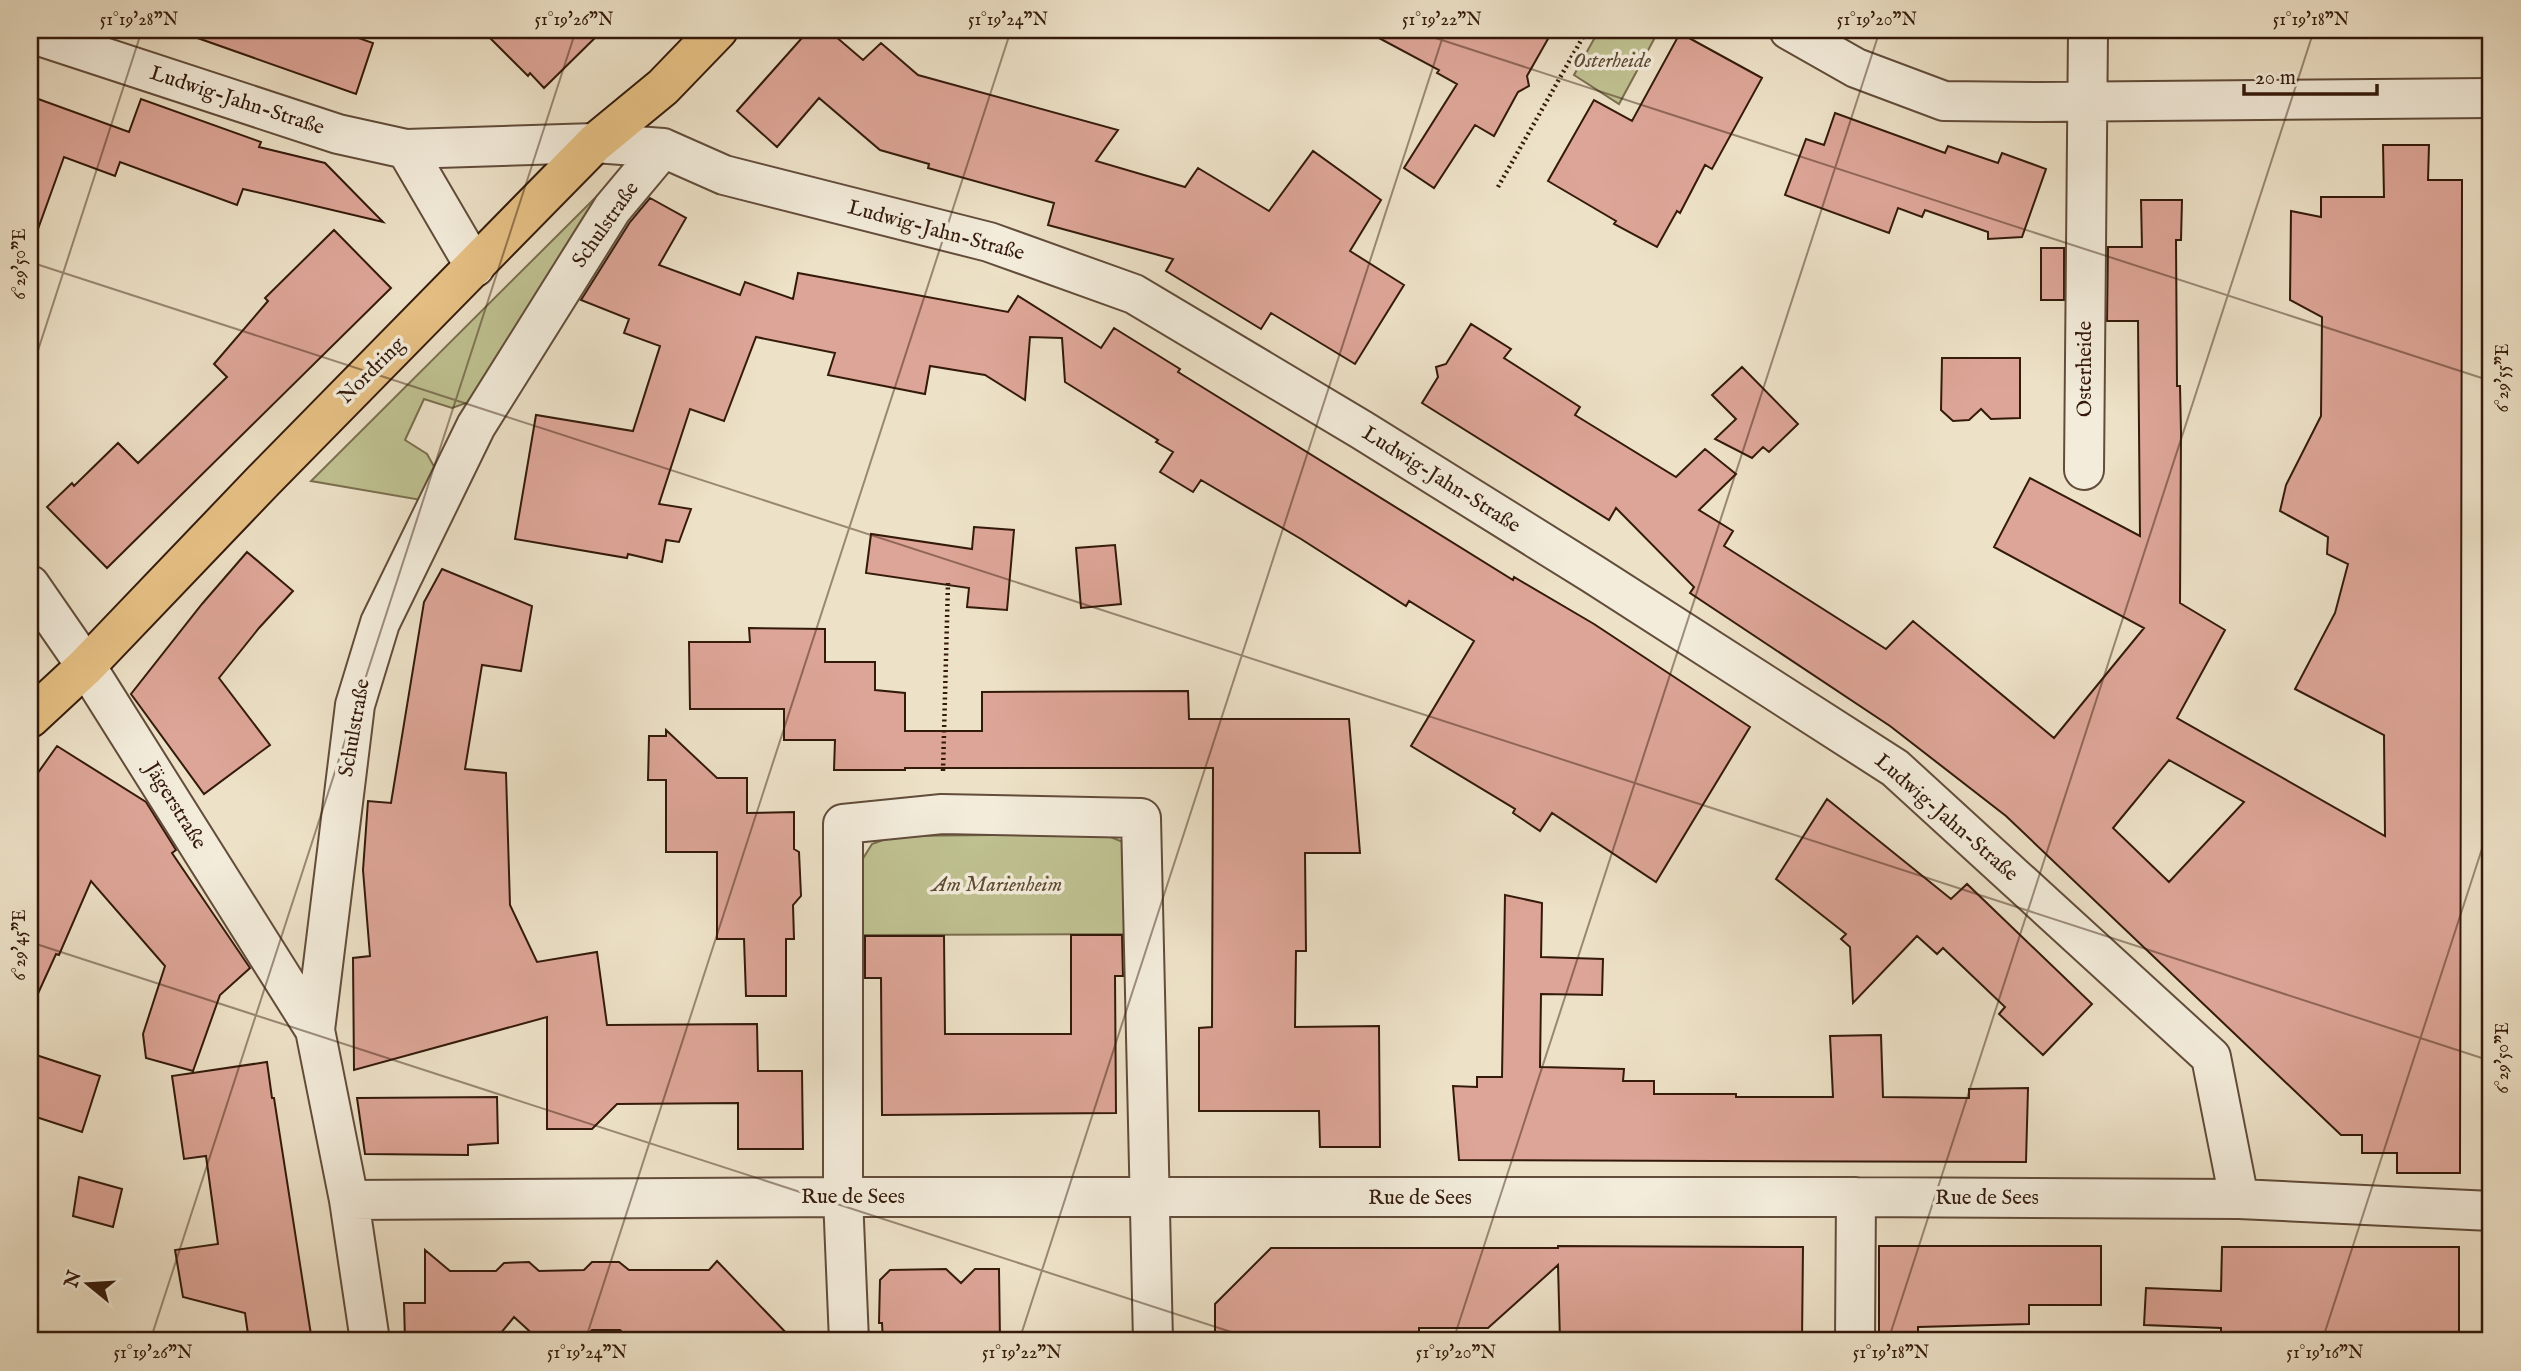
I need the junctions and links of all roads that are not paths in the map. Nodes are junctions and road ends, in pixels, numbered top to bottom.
1 (718, 30) edge
2 (1789, 30) edge
3 (2088, 30) edge
4 (30, 33) edge
5 (2491, 98) edge
6 (2087, 100) junction
7 (595, 143) junction
8 (663, 148) junction
9 (405, 149) junction
10 (475, 267) junction
11 (2084, 470) dead end
12 (30, 585) edge
13 (86, 666) junction
14 (30, 718) edge
15 (315, 1030) junction
16 (843, 1197) junction
17 (1856, 1197) junction
18 (1150, 1199) junction
19 (2239, 1199) junction
20 (349, 1200) junction
21 (2491, 1211) edge
22 (370, 1341) edge
23 (849, 1341) edge
24 (1153, 1341) edge
25 (1855, 1341) edge

1 - 7 main road, Nordring
2 - 6 street
3 - 6 street, Osterheide
4 - 9 street, Ludwig-Jahn-Straße
5 - 6 street
6 - 11 street, Osterheide
7 - 8 street, Ludwig-Jahn-Straße
7 - 9 street, Ludwig-Jahn-Straße
7 - 10 main road, Nordring
8 - 15 street, Schulstraße
8 - 19 street, Ludwig-Jahn-Straße
9 - 10 street
10 - 13 main road, Nordring
12 - 13 street, Jägerstraße
13 - 14 main road, Nordring
13 - 15 street, Jägerstraße
15 - 20 street, Schulstraße
16 - 18 street, Rue de Sees
16 - 18 street
16 - 20 street, Rue de Sees
16 - 23 street
17 - 18 street, Rue de Sees
17 - 19 street, Rue de Sees
17 - 25 street
18 - 24 street
19 - 21 street, Rue de Sees
20 - 22 street, Schulstraße

